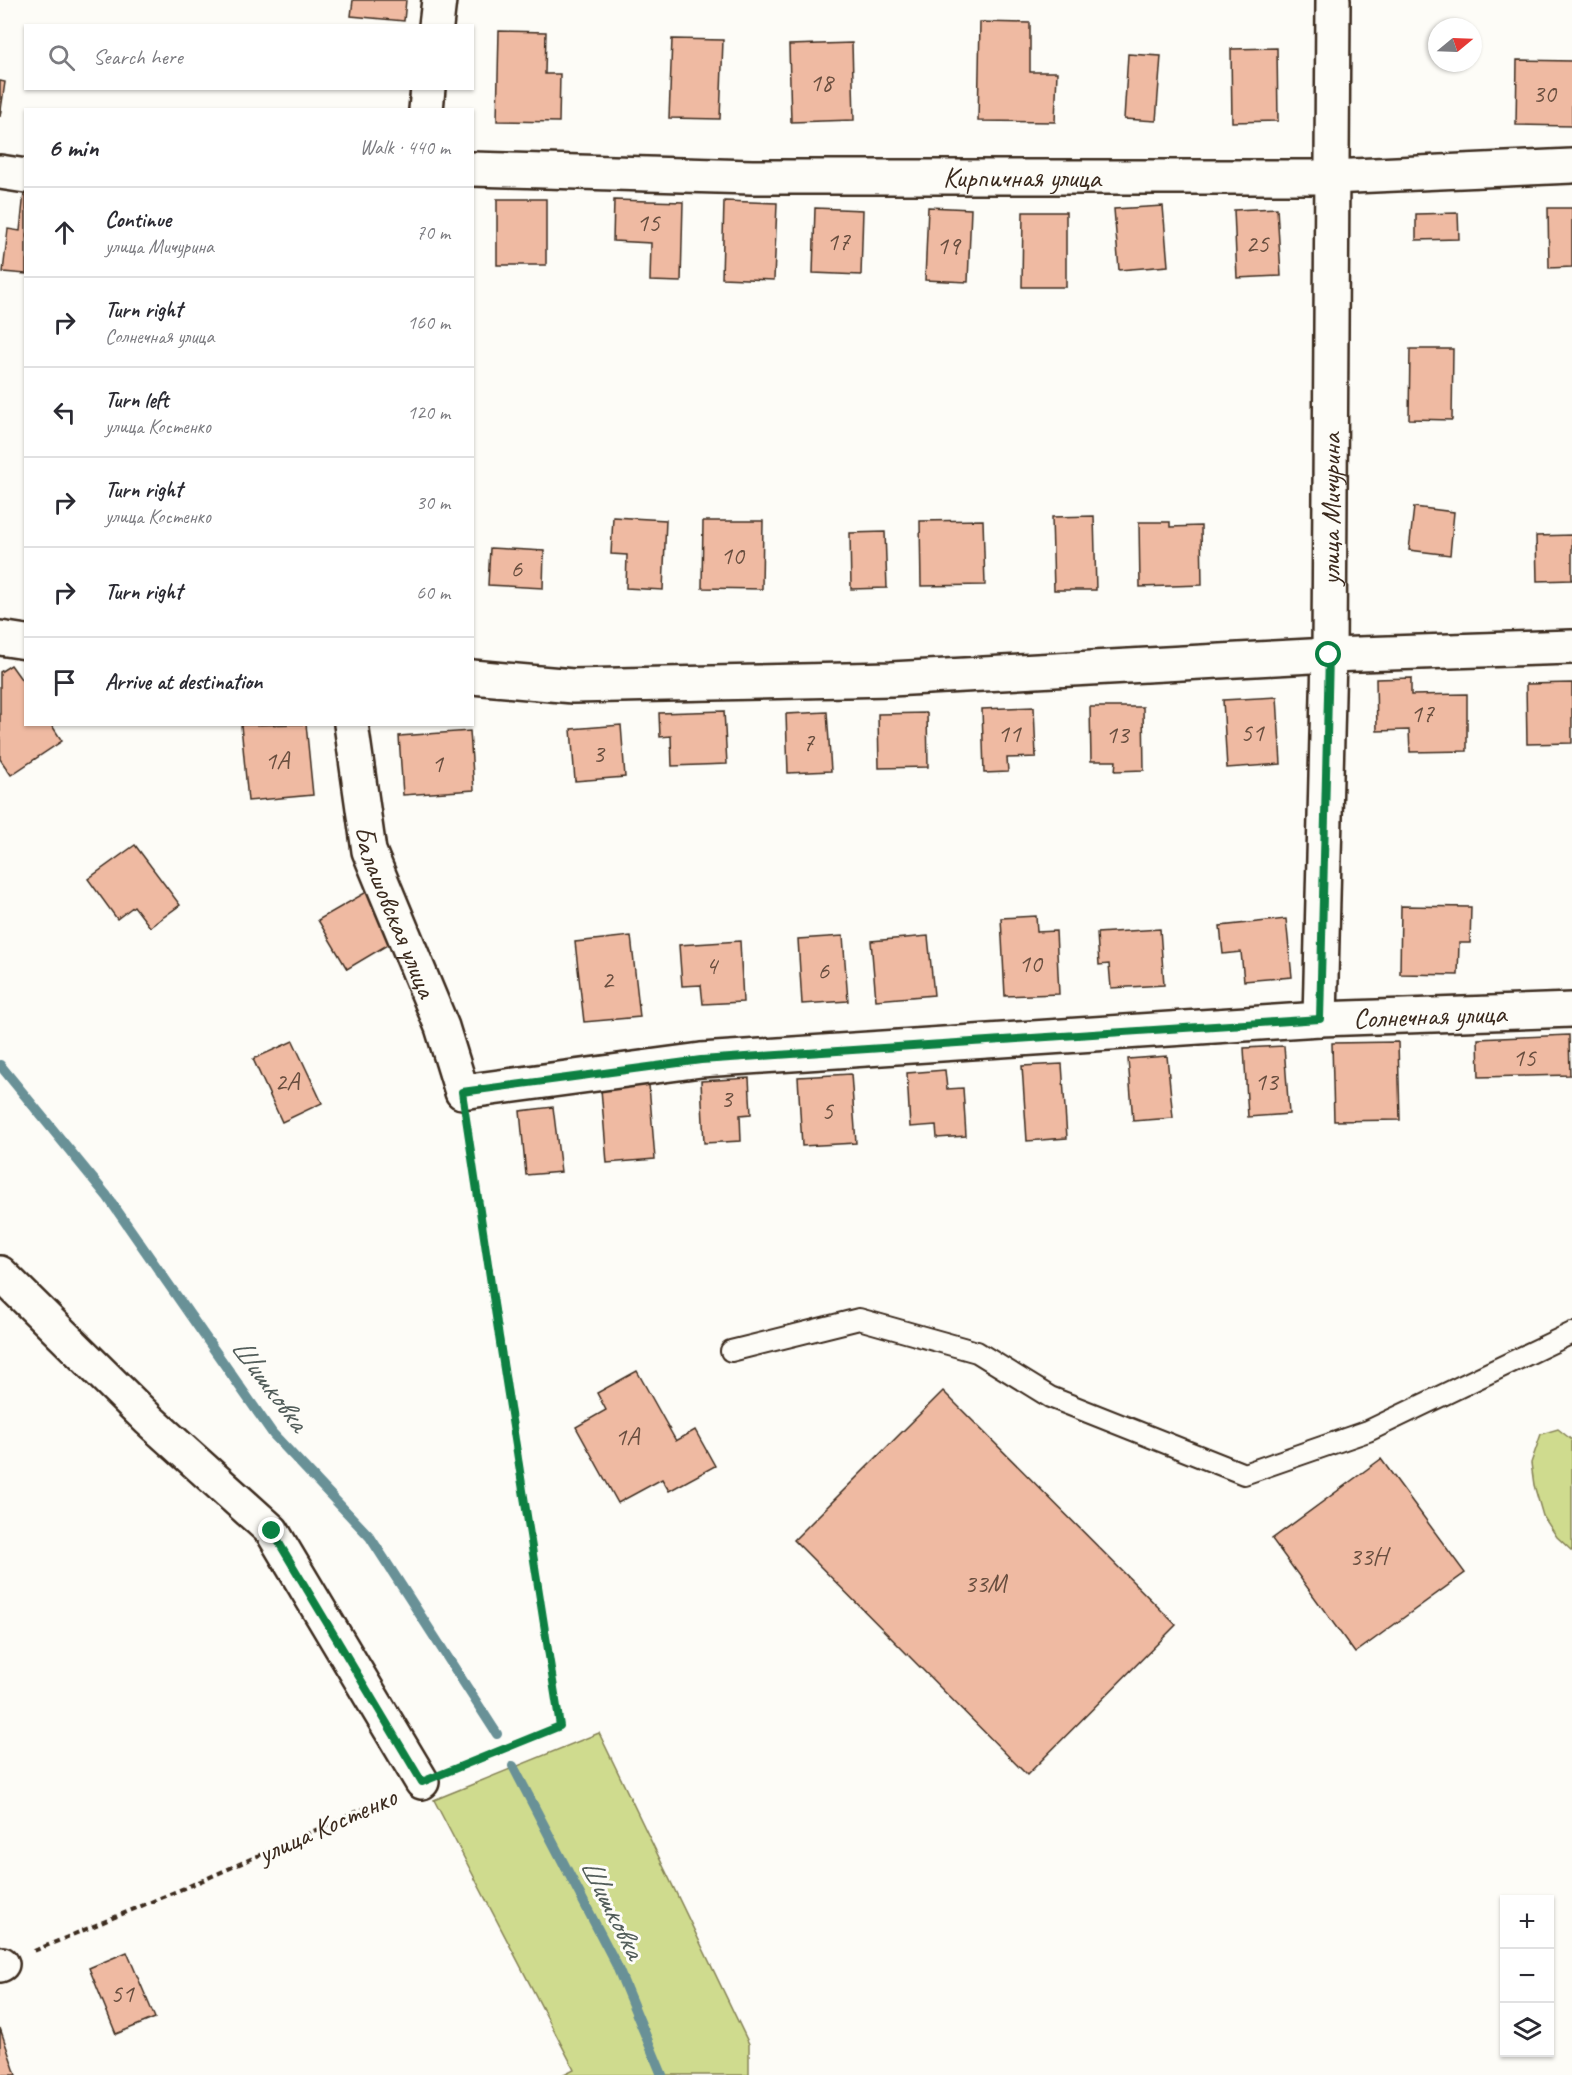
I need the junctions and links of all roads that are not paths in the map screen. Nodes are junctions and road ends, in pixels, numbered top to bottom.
1 (439, 0) edge
2 (1333, 0) edge
3 (436, 24) edge
4 (428, 90) edge
5 (426, 108) edge
6 (1572, 166) edge
7 (474, 169) edge
8 (0, 172) edge
9 (24, 176) edge
10 (1331, 177) junction
11 (0, 638) edge
12 (24, 642) edge
13 (1572, 647) edge
14 (1329, 655) junction
15 (474, 677) edge
16 (351, 726) edge
17 (1572, 1010) edge
18 (1320, 1019) junction
19 (462, 1092) joint
20 (0, 1273) edge
21 (1572, 1334) edge
22 (731, 1351) dead end
23 (422, 1782) road end

1 - 3 street
2 - 10 street, улица Мичурина
4 - 5 street
6 - 10 street, Кирпичная улица
7 - 10 street, Кирпичная улица
8 - 9 street
10 - 14 street, улица Мичурина
11 - 12 street
13 - 14 street
14 - 15 street
14 - 18 street, улица Мичурина
16 - 19 street, Балашовская улица
17 - 18 street, Солнечная улица
18 - 19 street, Солнечная улица
20 - 23 street
21 - 22 lane

